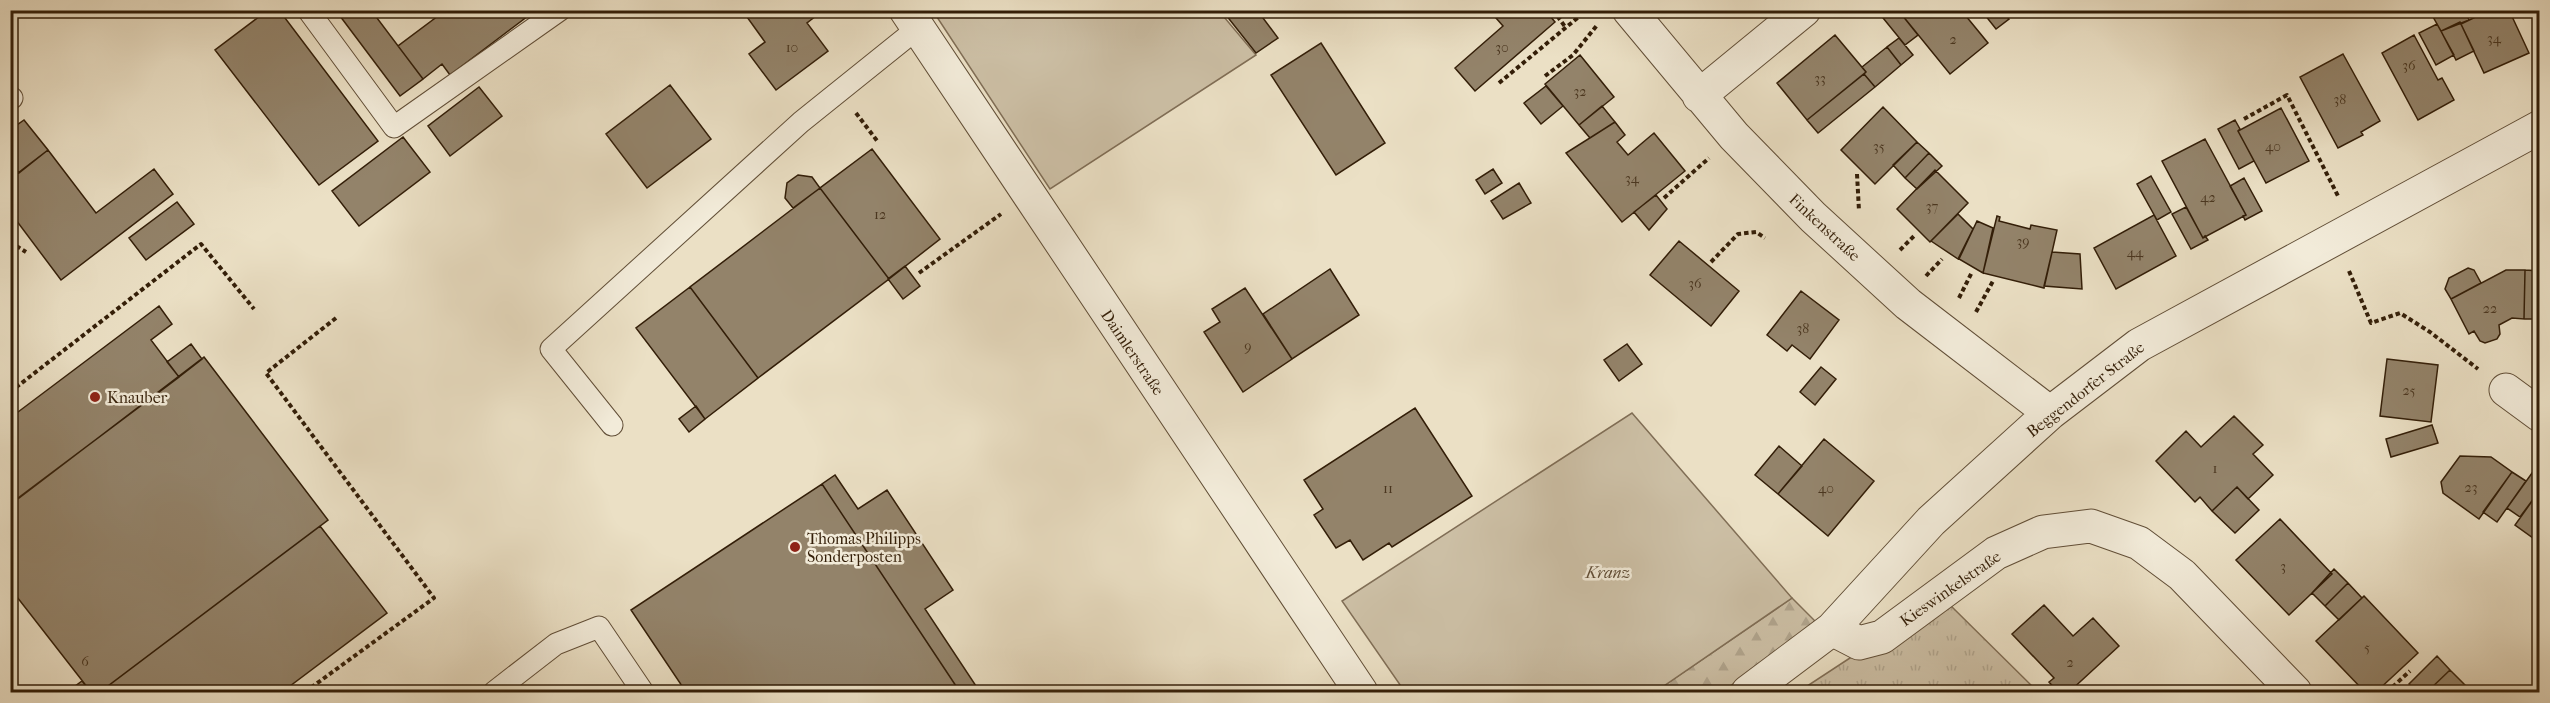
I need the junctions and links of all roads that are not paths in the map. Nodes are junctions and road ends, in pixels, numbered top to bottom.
1 (308, 10) edge
2 (560, 10) edge
3 (1804, 10) edge
4 (1616, 14) edge
5 (912, 19) edge
6 (1699, 96) junction
7 (2540, 127) edge
8 (2506, 390) road end
9 (2050, 413) junction
10 (2540, 415) edge
11 (612, 425) dead end
12 (1832, 629) junction
13 (494, 693) edge
14 (643, 693) edge
15 (1361, 693) edge
16 (1748, 693) edge
17 (2295, 693) edge

1 - 2 lane
3 - 6 street
4 - 6 street, Finkenstraße
5 - 11 lane
5 - 15 street, Daimlerstraße
6 - 9 street, Finkenstraße
7 - 9 street, Beggendorfer Straße
8 - 10 street
9 - 12 street, Beggendorfer Straße
12 - 16 street, Beggendorfer Straße
12 - 17 street, Kieswinkelstraße
13 - 14 lane

